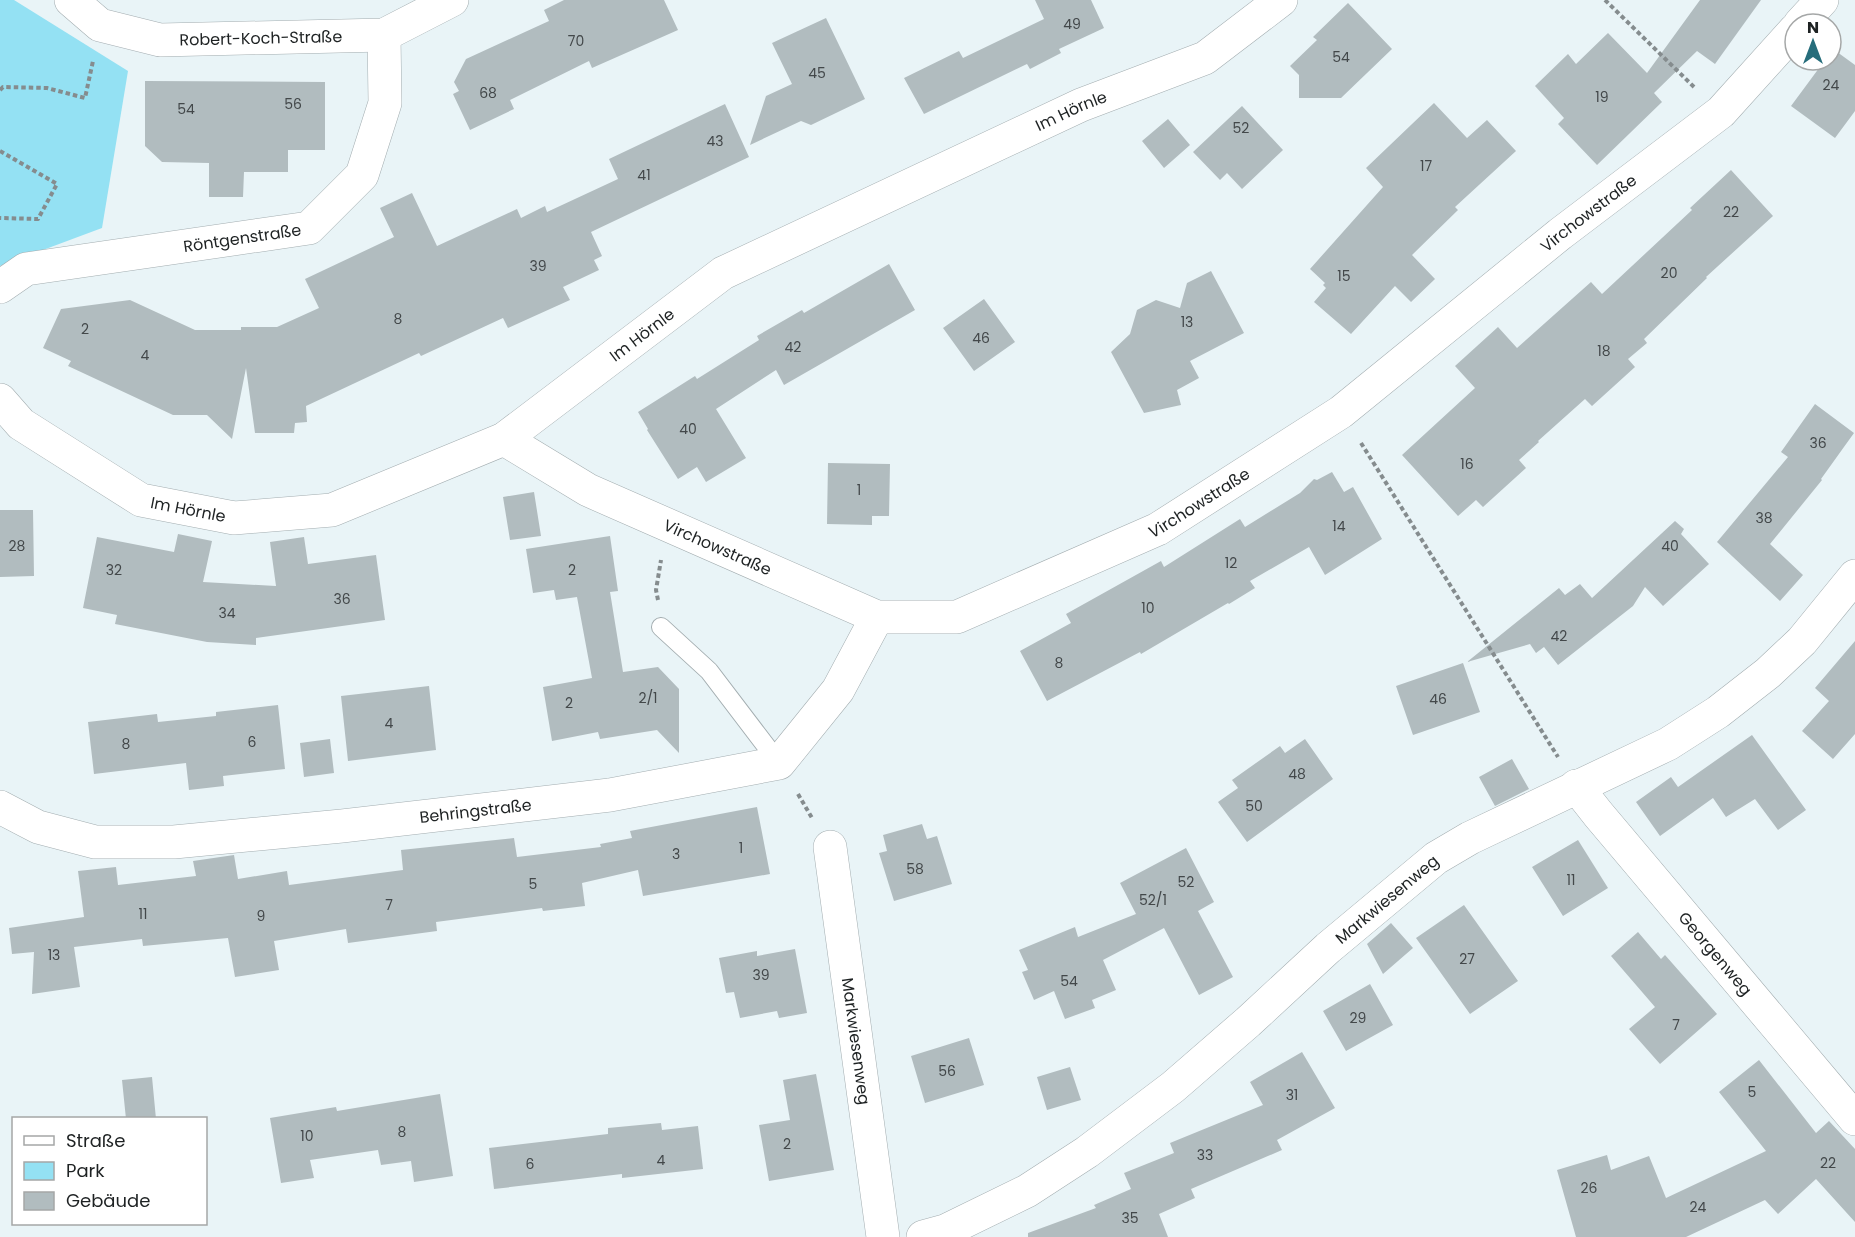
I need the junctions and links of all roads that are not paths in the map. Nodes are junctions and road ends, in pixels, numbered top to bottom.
1 (71, 0) edge
2 (452, 0) edge
3 (1281, 0) edge
4 (1822, 0) edge
5 (1811, 12) edge
6 (384, 35) junction
7 (1783, 43) edge
8 (0, 287) edge
9 (0, 400) edge
10 (504, 439) junction
11 (1855, 576) edge
12 (877, 617) junction
13 (661, 627) road end
14 (779, 763) junction
15 (1576, 786) junction
16 (0, 807) edge
17 (830, 847) road end
18 (1855, 1119) edge
19 (883, 1237) edge
20 (923, 1237) edge

1 - 6 street, Robert-Koch-Straße
2 - 6 street, Robert-Koch-Straße
3 - 10 street, Im Hörnle
4 - 5 street
6 - 8 street, Röntgenstraße
7 - 12 street, Virchowstraße
9 - 10 street, Im Hörnle
10 - 12 street, Virchowstraße
11 - 15 street, Markwiesenweg
12 - 14 street
13 - 14 lane
14 - 16 street, Behringstraße
15 - 18 street, Georgenweg
15 - 20 street, Markwiesenweg
17 - 19 street, Markwiesenweg

